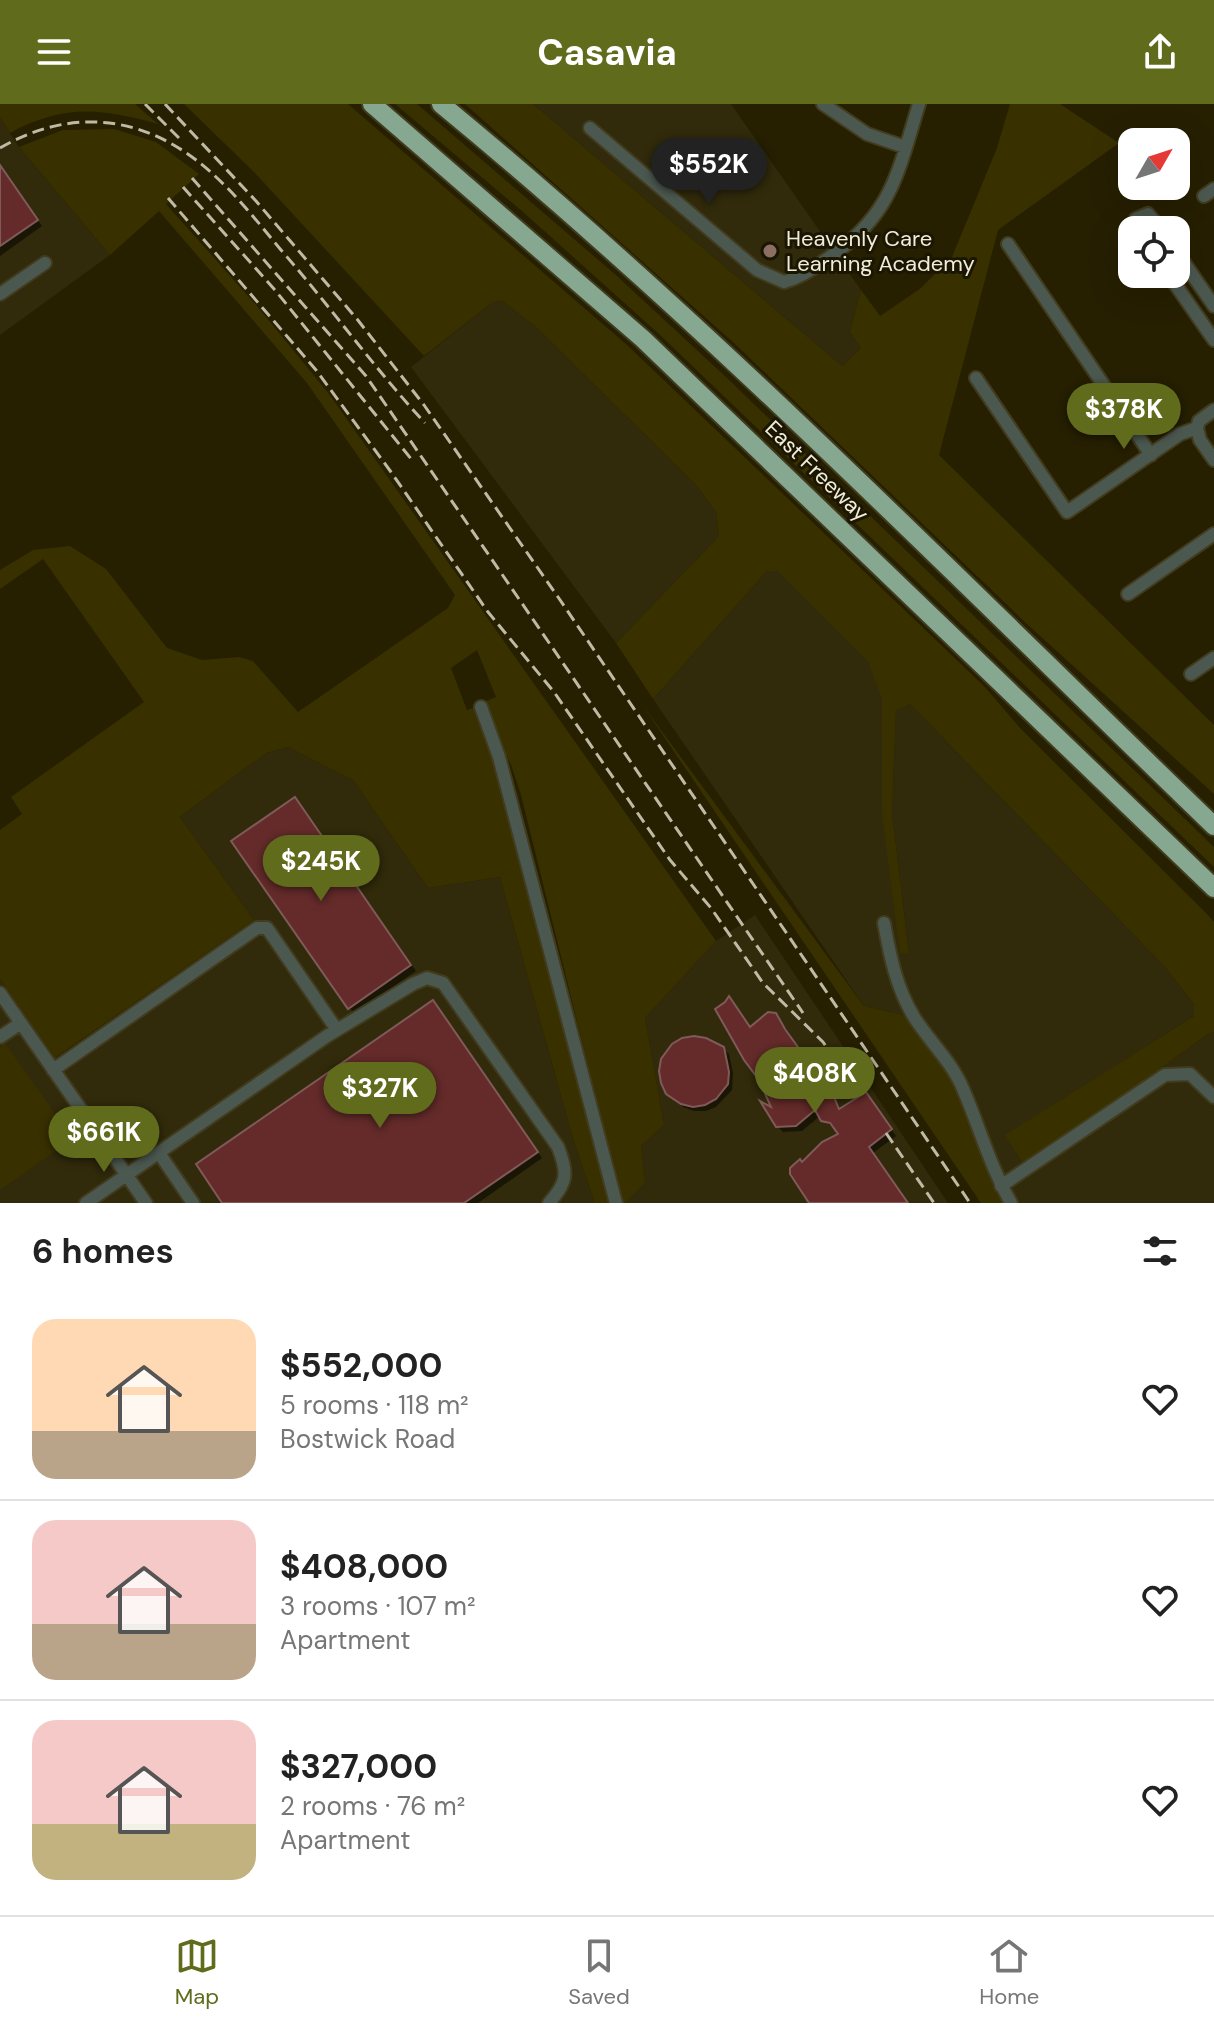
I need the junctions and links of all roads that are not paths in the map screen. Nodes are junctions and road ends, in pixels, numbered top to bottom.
1 (372, 104) edge
2 (441, 104) edge
3 (823, 104) edge
4 (919, 104) edge
5 (590, 128) dead end
6 (905, 147) junction
7 (1008, 244) dead end
8 (45, 263) dead end
9 (1190, 271) edge
10 (1178, 288) edge
11 (0, 294) edge
12 (1214, 306) edge
13 (1214, 340) edge
14 (976, 378) dead end
15 (1214, 410) edge
16 (1197, 428) junction
17 (1151, 455) junction
18 (1214, 460) edge
19 (1214, 534) edge
20 (1128, 594) dead end
21 (1214, 658) edge
22 (1191, 674) dead end
23 (481, 707) dead end
24 (1094, 710) junction
25 (1214, 816) edge
26 (1214, 826) edge
27 (1194, 869) junction
28 (1214, 888) edge
29 (1214, 898) edge
30 (884, 923) dead end
31 (0, 993) edge
32 (21, 1023) junction
33 (337, 1030) junction
34 (0, 1037) edge
35 (53, 1070) junction
36 (1214, 1097) edge
37 (159, 1153) junction
38 (127, 1176) junction
39 (1001, 1186) junction
40 (86, 1203) edge
41 (146, 1203) edge
42 (193, 1203) edge
43 (549, 1203) edge
44 (616, 1203) edge
45 (1011, 1203) edge

1 - 27 highway, East Freeway
2 - 24 highway, East Freeway
3 - 6 street
4 - 6 street
5 - 6 street
7 - 17 street
8 - 11 street
9 - 12 street
10 - 13 street
14 - 17 street
15 - 16 street
16 - 17 street
16 - 18 street
19 - 20 street
21 - 22 street
23 - 44 street
24 - 25 highway
24 - 26 highway, East Freeway
27 - 28 highway, East Freeway
27 - 29 highway
30 - 39 street
31 - 32 street
32 - 34 street
32 - 35 street
33 - 35 street
33 - 37 street
33 - 43 street
35 - 38 street
36 - 39 street
37 - 38 street
37 - 42 street
38 - 40 street
38 - 41 street
39 - 45 street

